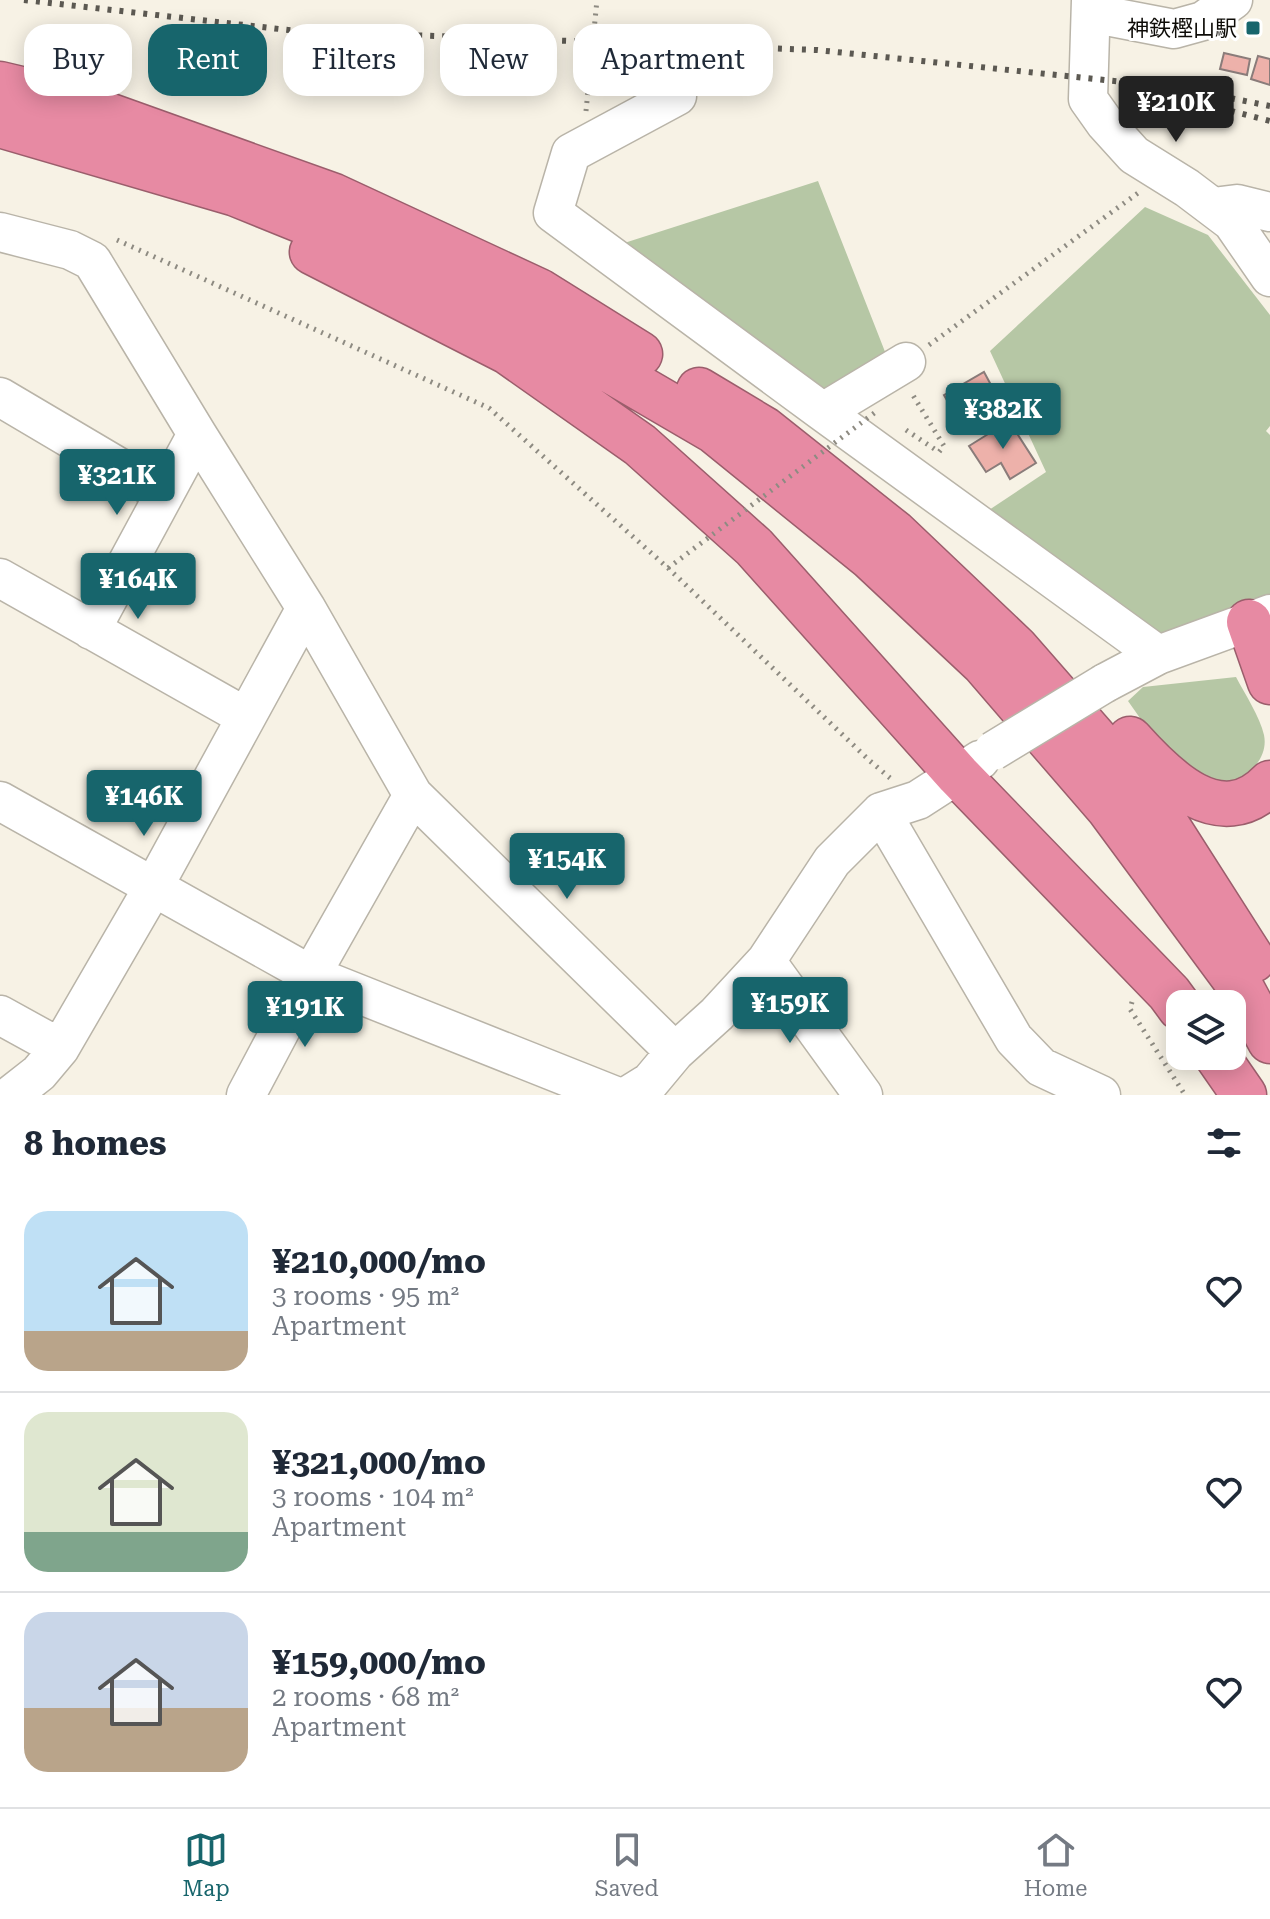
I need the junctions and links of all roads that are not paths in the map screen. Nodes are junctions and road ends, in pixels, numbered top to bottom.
1 (1233, 0) edge
2 (1091, 7) edge
3 (0, 84) edge
4 (677, 96) dead end
5 (13, 129) edge
6 (1213, 207) junction
7 (1270, 212) edge
8 (0, 232) edge
9 (1270, 277) edge
10 (901, 364) road end
11 (0, 397) edge
12 (823, 412) junction
13 (764, 429) junction
14 (197, 434) junction
15 (164, 494) junction
16 (0, 578) edge
17 (306, 608) junction
18 (1260, 618) edge
19 (91, 630) junction
20 (1158, 655) junction
21 (1270, 682) edge
22 (246, 717) junction
23 (975, 763) junction
24 (1270, 783) edge
25 (413, 795) junction
26 (0, 801) edge
27 (881, 812) junction
28 (154, 886) junction
29 (766, 961) junction
30 (311, 975) junction
31 (1270, 986) edge
32 (1166, 990) edge
33 (0, 1015) edge
34 (1270, 1041) edge
35 (60, 1048) junction
36 (675, 1052) junction
37 (1227, 1070) edge
38 (1031, 1081) edge
39 (644, 1091) edge
40 (11, 1095) edge
41 (246, 1095) edge
42 (613, 1095) edge
43 (863, 1095) edge
44 (1101, 1095) edge
45 (1244, 1095) edge

1 - 2 street
2 - 6 street
3 - 13 highway
4 - 12 street
5 - 23 highway
5 - 34 highway
6 - 7 street
6 - 9 street
8 - 14 street
10 - 12 street
11 - 15 street
12 - 20 street
13 - 24 highway
13 - 31 highway
14 - 15 street
14 - 17 street
15 - 19 street
16 - 19 street
17 - 22 street
17 - 25 street
18 - 20 street
18 - 21 highway
19 - 22 street
20 - 23 street, bridge
22 - 28 street
23 - 27 street
23 - 32 highway
25 - 30 street
25 - 36 street
26 - 28 street
27 - 29 street
27 - 38 street
28 - 30 street
28 - 35 street
29 - 36 street
29 - 43 street
30 - 41 street
30 - 42 street
33 - 35 street
35 - 40 street
36 - 39 street
37 - 45 highway
38 - 44 street

